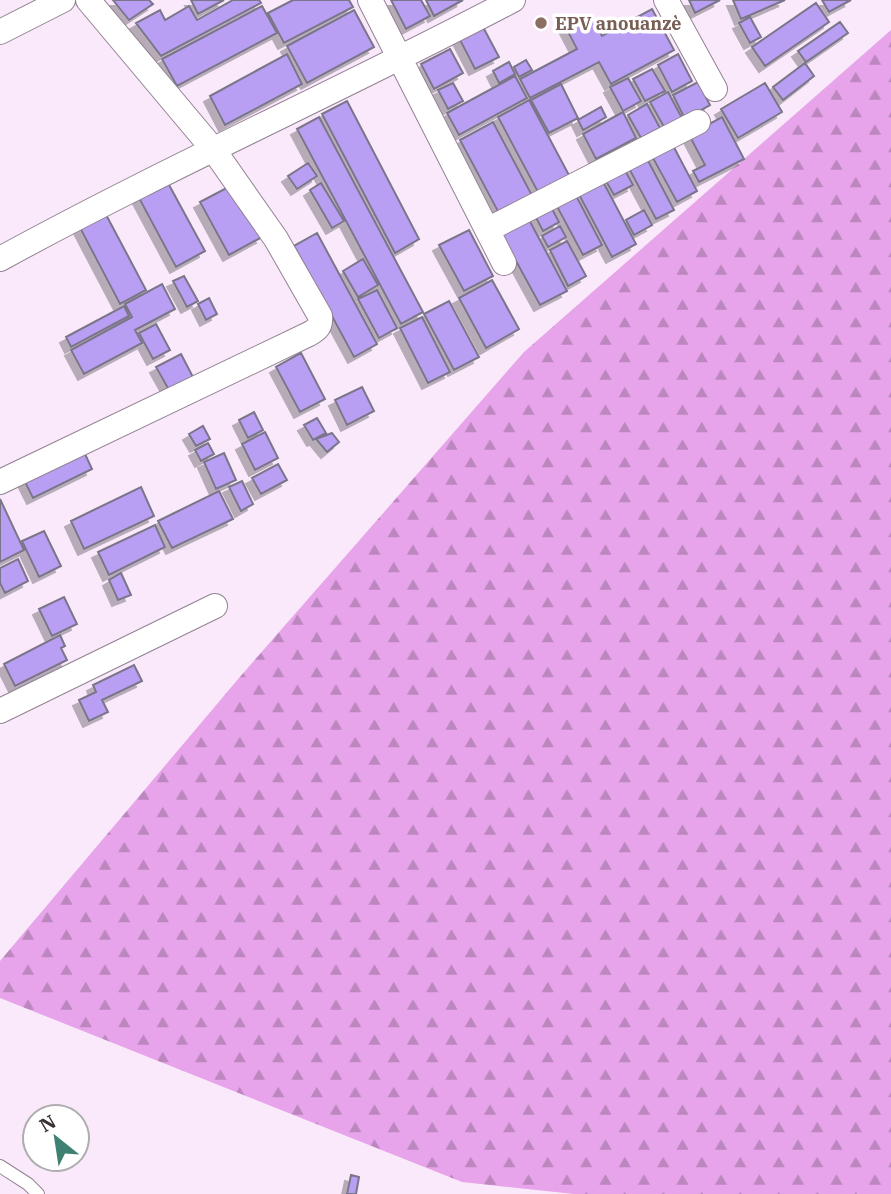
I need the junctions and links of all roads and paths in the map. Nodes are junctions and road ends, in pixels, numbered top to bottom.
1 (64, 0) edge
2 (88, 0) edge
3 (370, 0) edge
4 (513, 0) edge
5 (666, 0) edge
6 (0, 32) edge
7 (399, 60) junction
8 (715, 89) dead end
9 (698, 122) dead end
10 (213, 149) junction
11 (487, 230) junction
12 (0, 259) edge
13 (504, 264) dead end
14 (0, 482) edge
15 (215, 606) dead end
16 (0, 711) edge
17 (0, 1166) edge
18 (38, 1194) edge

1 - 6 street
2 - 10 street
3 - 7 street
4 - 7 street
5 - 8 street
7 - 10 street
7 - 11 street
9 - 11 street
10 - 12 street
10 - 14 street
11 - 13 street
15 - 16 street
17 - 18 lane

